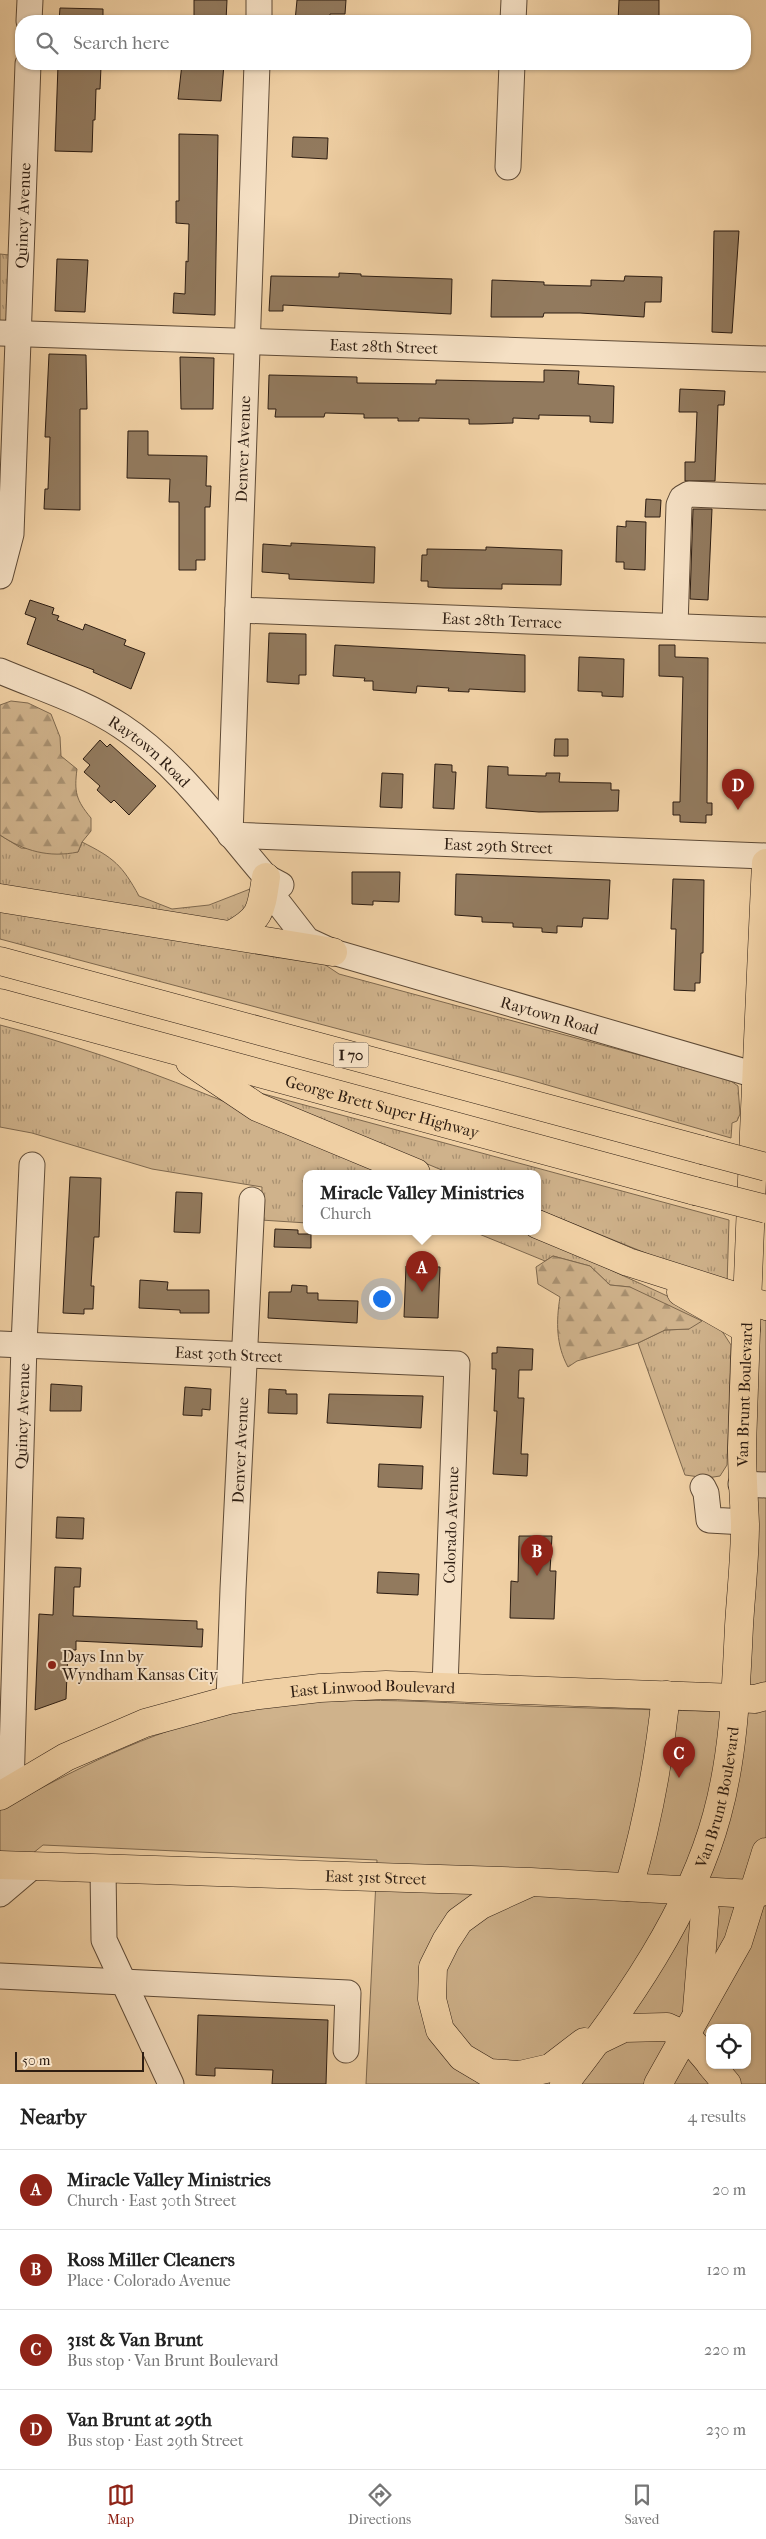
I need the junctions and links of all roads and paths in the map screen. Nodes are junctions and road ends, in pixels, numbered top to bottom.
1 (30, 0) edge
2 (259, 0) edge
3 (514, 0) edge
4 (29, 15) edge
5 (259, 15) edge
6 (513, 15) edge
7 (28, 70) edge
8 (257, 70) edge
9 (512, 70) edge
10 (508, 168) dead end
11 (9, 333) edge
12 (246, 342) junction
13 (766, 359) edge
14 (766, 497) edge
15 (0, 576) edge
16 (238, 610) junction
17 (675, 626) junction
18 (766, 630) edge
19 (0, 670) edge
20 (230, 835) junction
21 (766, 856) edge
22 (766, 863) edge
23 (266, 877) junction
24 (0, 898) edge
25 (231, 935) junction
26 (333, 952) junction
27 (0, 961) edge
28 (0, 1003) edge
29 (172, 1050) junction
30 (761, 1076) edge
31 (32, 1165) dead end
32 (766, 1167) edge
33 (409, 1170) edge
34 (252, 1200) dead end
35 (766, 1209) edge
36 (541, 1226) edge
37 (628, 1262) junction
38 (756, 1304) edge
39 (746, 1329) junction
40 (0, 1344) edge
41 (24, 1345) junction
42 (244, 1354) junction
43 (457, 1364) joint
44 (754, 1484) edge
45 (703, 1487) dead end
46 (745, 1522) junction
47 (445, 1686) junction
48 (666, 1695) junction
49 (766, 1696) edge
50 (736, 1698) junction
51 (230, 1700) junction
52 (5, 1792) edge
53 (766, 1852) edge
54 (0, 1865) edge
55 (33, 1866) junction
56 (103, 1869) junction
57 (531, 1882) junction
58 (629, 1887) junction
59 (690, 1890) junction
60 (0, 1894) edge
61 (762, 1896) edge
62 (0, 1976) edge
63 (123, 1982) junction
64 (632, 1989) junction
65 (692, 2028) junction
66 (595, 2042) junction
67 (346, 2050) dead end
68 (706, 2055) edge
69 (715, 2069) edge
70 (171, 2084) edge
71 (564, 2084) edge
72 (658, 2084) edge
73 (727, 2084) edge

1 - 4 street
2 - 5 street
3 - 6 street
7 - 11 street, Quincy Avenue
8 - 12 street, Denver Avenue
9 - 10 street
11 - 12 street, East 28th Street
11 - 15 street, Quincy Avenue
12 - 13 street, East 28th Street
12 - 16 street, Denver Avenue
14 - 17 street
16 - 17 street, East 28th Terrace
16 - 20 street, Denver Avenue
17 - 18 street, East 28th Terrace
19 - 20 street, Raytown Road
20 - 21 street, East 29th Street
20 - 23 street, Raytown Road
22 - 30 main road, Van Brunt Boulevard
23 - 25 main road
23 - 26 street, Raytown Road
24 - 25 main road
25 - 26 main road
26 - 30 street, Raytown Road
27 - 32 main road, I 70, bridge
28 - 29 main road, George Brett Super Highway
29 - 33 main road
29 - 35 main road, George Brett Super Highway, bridge
30 - 38 main road, Van Brunt Boulevard
31 - 41 street, Quincy Avenue
34 - 42 street, Denver Avenue
36 - 37 main road
37 - 38 main road
37 - 39 main road
38 - 39 main road, Van Brunt Boulevard
39 - 44 main road, Van Brunt Boulevard
40 - 41 street, East 30th Street
41 - 42 street, East 30th Street
41 - 52 street, Quincy Avenue
42 - 43 street, East 30th Street
42 - 51 street, Denver Avenue
43 - 47 street, Colorado Avenue
44 - 46 main road, Van Brunt Boulevard
45 - 46 street
46 - 50 main road, Van Brunt Boulevard
47 - 48 main road, East Linwood Boulevard
47 - 51 main road, East Linwood Boulevard
48 - 50 main road, East Linwood Boulevard
48 - 58 main road
49 - 50 main road, East Linwood Boulevard
50 - 59 main road, Van Brunt Boulevard
51 - 52 main road, East Linwood Boulevard
53 - 61 main road
54 - 55 main road, East 31st Street
55 - 56 main road, East 31st Street
55 - 60 street
56 - 57 main road, East 31st Street
56 - 63 street
57 - 58 main road, East 31st Street
57 - 64 main road
58 - 59 main road, East 31st Street
59 - 61 main road, East 31st Street
59 - 64 main road, Van Brunt Boulevard
59 - 65 main road
61 - 65 main road
62 - 63 street
63 - 67 street
63 - 70 street
64 - 66 main road
65 - 66 main road
65 - 68 main road
65 - 72 main road
66 - 71 main road
69 - 73 main road

